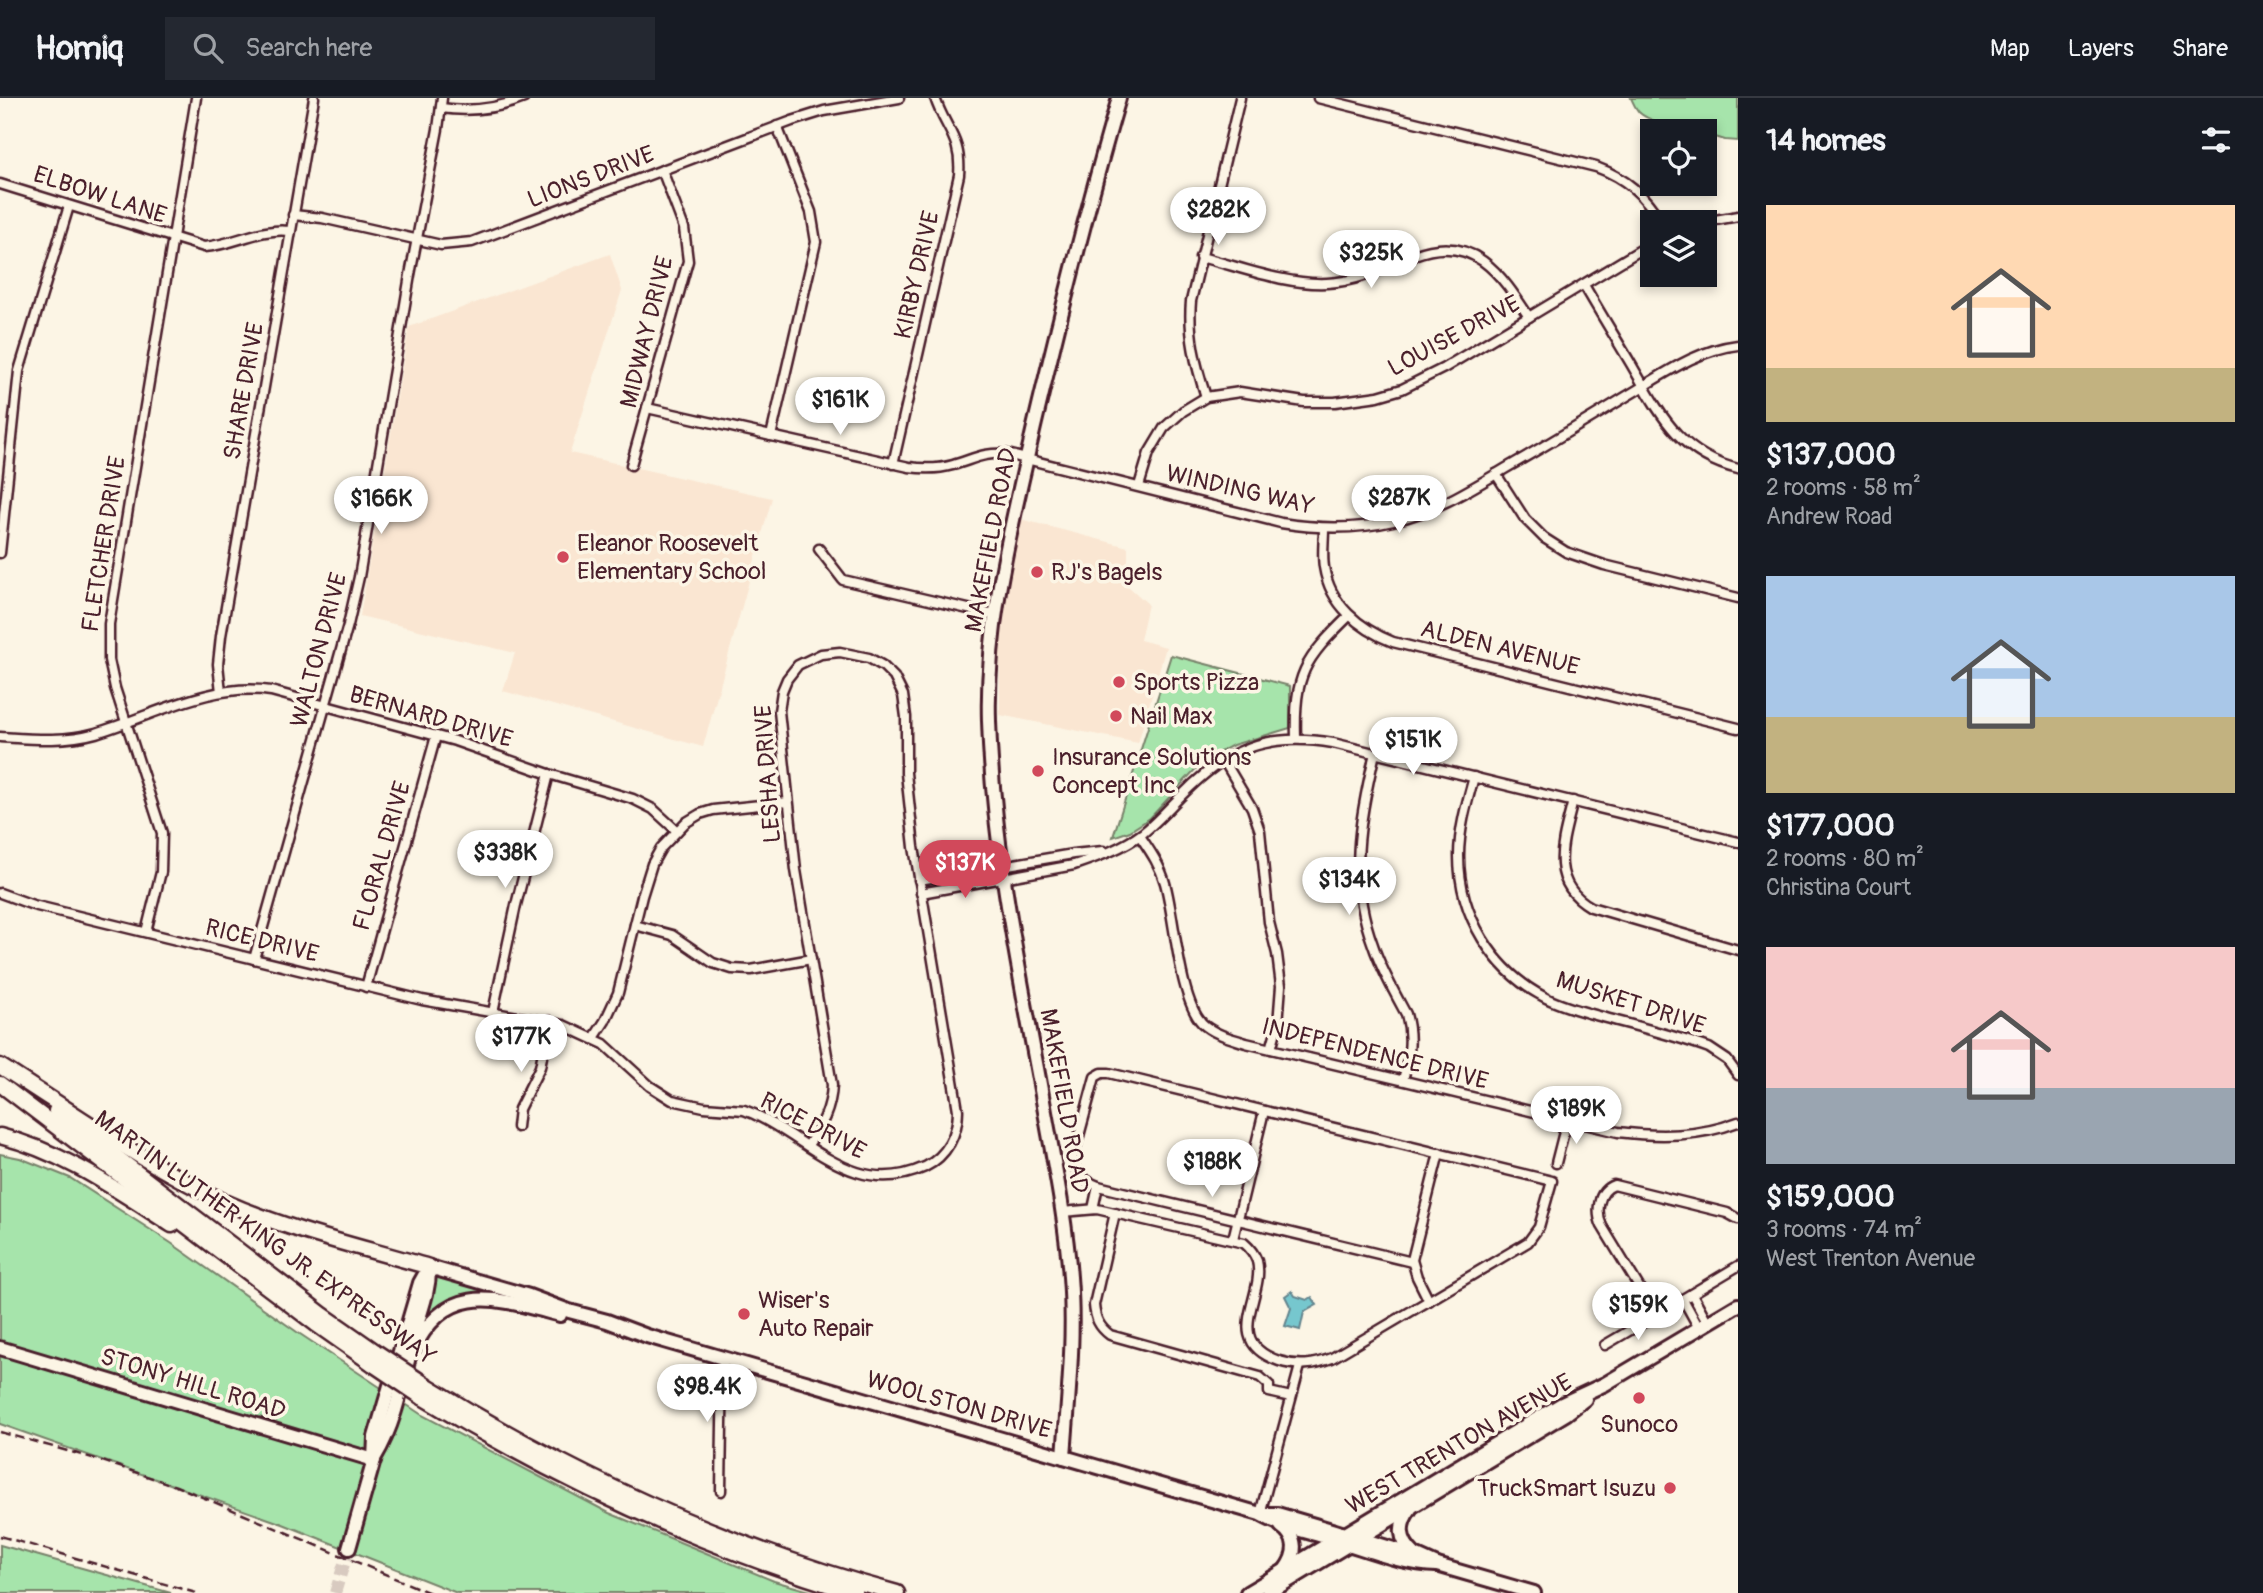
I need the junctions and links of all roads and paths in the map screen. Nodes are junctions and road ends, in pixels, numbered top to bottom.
1 (196, 98) edge
2 (314, 98) edge
3 (442, 98) edge
4 (524, 98) edge
5 (899, 98) edge
6 (935, 98) edge
7 (1119, 98) edge
8 (1240, 98) edge
9 (1318, 98) edge
10 (1360, 98) edge
11 (441, 108) junction
12 (1357, 108) junction
13 (777, 126) junction
14 (662, 170) junction
15 (0, 184) edge
16 (69, 206) junction
17 (1653, 210) edge
18 (293, 215) junction
19 (1738, 216) edge
20 (1717, 220) edge
21 (290, 231) junction
22 (172, 239) junction
23 (416, 239) junction
24 (1640, 250) edge
25 (1200, 257) junction
26 (1584, 285) junction
27 (1529, 317) junction
28 (1738, 345) edge
29 (1643, 386) junction
30 (1206, 397) junction
31 (647, 408) junction
32 (771, 436) junction
33 (1027, 459) junction
34 (631, 464) dead end
35 (893, 464) junction
36 (1738, 469) edge
37 (1496, 474) junction
38 (1139, 486) junction
39 (1324, 528) junction
40 (818, 549) dead end
41 (0, 553) edge
42 (1738, 598) edge
43 (994, 615) junction
44 (1349, 616) junction
45 (221, 692) junction
46 (324, 706) junction
47 (126, 722) junction
48 (1738, 728) edge
49 (436, 736) junction
50 (0, 737) edge
51 (1296, 739) junction
52 (1375, 753) junction
53 (1223, 759) junction
54 (549, 774) junction
55 (1474, 777) junction
56 (788, 802) junction
57 (1573, 802) junction
58 (677, 831) junction
59 (1140, 836) junction
60 (1738, 842) edge
61 (1003, 872) junction
62 (919, 880) junction
63 (0, 893) edge
64 (921, 893) junction
65 (635, 925) junction
66 (146, 932) junction
67 (1738, 950) edge
68 (254, 959) junction
69 (811, 959) junction
70 (366, 987) junction
71 (493, 1013) junction
72 (549, 1021) junction
73 (594, 1038) junction
74 (1271, 1049) junction
75 (0, 1068) edge
76 (1738, 1075) edge
77 (1403, 1080) junction
78 (0, 1084) edge
79 (1264, 1111) junction
80 (1567, 1120) junction
81 (1738, 1122) edge
82 (517, 1127) dead end
83 (0, 1136) edge
84 (808, 1145) junction
85 (1439, 1153) junction
86 (1556, 1163) dead end
87 (1098, 1186) junction
88 (1093, 1209) junction
89 (1062, 1212) junction
90 (1115, 1213) junction
91 (1738, 1219) edge
92 (1237, 1220) junction
93 (1233, 1240) junction
94 (1412, 1262) junction
95 (1738, 1266) edge
96 (429, 1267) junction
97 (249, 1273) junction
98 (1692, 1294) junction
99 (1683, 1299) junction
100 (1429, 1301) junction
101 (1738, 1305) edge
102 (1656, 1315) junction
103 (1703, 1325) junction
104 (647, 1336) junction
105 (1605, 1345) dead end
106 (0, 1348) edge
107 (411, 1354) junction
108 (723, 1357) junction
109 (375, 1358) junction
110 (1300, 1366) junction
111 (1605, 1384) junction
112 (424, 1391) junction
113 (1291, 1398) junction
114 (1064, 1457) junction
115 (374, 1460) junction
116 (721, 1491) dead end
117 (1414, 1505) junction
118 (1260, 1514) junction
119 (1274, 1522) junction
120 (1347, 1539) junction
121 (349, 1548) tunnel mouth
122 (1417, 1556) junction
123 (1437, 1565) junction
124 (1283, 1571) junction
125 (855, 1593) edge
126 (897, 1593) edge
127 (1247, 1593) edge
128 (1268, 1593) edge
129 (1534, 1593) edge

1 - 22 street, ELBOW LANE
2 - 18 street, SHARE DRIVE
3 - 11 street, WALTON DRIVE
4 - 11 street
5 - 13 street, LIONS DRIVE
6 - 35 street, KIRBY DRIVE
7 - 33 main road, MAKEFIELD ROAD
8 - 25 street
9 - 12 street
10 - 12 street
11 - 23 street, WALTON DRIVE
12 - 17 street
13 - 14 street, LIONS DRIVE
13 - 32 street
14 - 23 street, LIONS DRIVE
14 - 31 street, MIDWAY DRIVE
15 - 16 street, ELBOW LANE
16 - 22 street, ELBOW LANE
16 - 41 street
18 - 21 street, SHARE DRIVE
18 - 23 street, LIONS DRIVE
19 - 20 street
21 - 22 street
21 - 45 street, SHARE DRIVE
22 - 47 street, FLETCHER DRIVE
23 - 46 street, WALTON DRIVE
24 - 26 street, LOUISE DRIVE
25 - 27 street
25 - 30 street
26 - 27 street, LOUISE DRIVE
26 - 29 street
27 - 30 street, LOUISE DRIVE
28 - 29 street, WINDING WAY
29 - 36 street
29 - 37 street, WINDING WAY
30 - 38 street, LOUISE DRIVE
31 - 32 street, WINDING WAY
31 - 34 street, MIDWAY DRIVE
32 - 35 street, WINDING WAY
33 - 35 street, WINDING WAY
33 - 38 street, WINDING WAY
33 - 43 main road, MAKEFIELD ROAD
37 - 39 street, WINDING WAY
37 - 42 street
38 - 39 street, WINDING WAY
39 - 44 street, ALDEN AVENUE
40 - 43 street
43 - 61 main road, MAKEFIELD ROAD
44 - 48 street, ALDEN AVENUE
44 - 51 street
45 - 46 street, BERNARD DRIVE
45 - 47 street, BERNARD DRIVE
46 - 49 street, BERNARD DRIVE
46 - 68 street, WALTON DRIVE
47 - 50 street, BERNARD DRIVE
47 - 66 street, FLETCHER DRIVE
49 - 54 street, BERNARD DRIVE
49 - 70 street, FLORAL DRIVE
51 - 52 street
51 - 53 street
52 - 55 street
52 - 77 street
53 - 59 street
53 - 74 street
54 - 58 street, BERNARD DRIVE
54 - 71 street
55 - 57 street
55 - 76 street, MUSKET DRIVE
56 - 58 street
56 - 62 street, LESHA DRIVE
56 - 69 street, LESHA DRIVE
57 - 60 street
57 - 67 street
58 - 65 street
59 - 61 street
59 - 74 street, INDEPENDENCE DRIVE
61 - 62 street
61 - 64 street
61 - 89 main road, MAKEFIELD ROAD
62 - 64 street, RICE DRIVE
63 - 66 street, RICE DRIVE
64 - 84 street, RICE DRIVE
65 - 69 street
65 - 73 street
66 - 68 street, RICE DRIVE
68 - 70 street, RICE DRIVE
69 - 84 street, LESHA DRIVE
70 - 71 street, RICE DRIVE
71 - 72 street, RICE DRIVE
72 - 73 street, RICE DRIVE
72 - 82 street
73 - 84 street, RICE DRIVE
74 - 77 street, INDEPENDENCE DRIVE
75 - 96 highway
75 - 109 highway, MARTIN LUTHER KING JR. EXPRESSWAY
77 - 80 street, INDEPENDENCE DRIVE
78 - 97 highway, MARTIN LUTHER KING JR. EXPRESSWAY
79 - 85 street
79 - 87 street
79 - 92 street
80 - 81 street, INDEPENDENCE DRIVE
80 - 86 street
83 - 97 highway
85 - 94 street
85 - 100 street
87 - 88 street
87 - 92 street
88 - 89 street
88 - 90 street
89 - 114 main road, MAKEFIELD ROAD
90 - 93 street
90 - 113 street
91 - 102 street
92 - 93 street
92 - 94 street
93 - 110 street
94 - 100 street
95 - 98 street
96 - 104 main road, WOOLSTON DRIVE
96 - 107 main road, WOOLSTON DRIVE
96 - 115 main road, WOOLSTON DRIVE
97 - 109 highway, MARTIN LUTHER KING JR. EXPRESSWAY
98 - 99 street
98 - 103 street
99 - 102 street
99 - 103 street
100 - 110 street
101 - 103 main road, WEST TRENTON AVENUE
102 - 105 street
103 - 111 main road, WEST TRENTON AVENUE
104 - 107 main road, WOOLSTON DRIVE
104 - 108 main road, WOOLSTON DRIVE
106 - 115 main road, STONY HILL ROAD
107 - 115 main road, WOOLSTON DRIVE
108 - 114 main road, WOOLSTON DRIVE
108 - 116 street
109 - 112 highway, MARTIN LUTHER KING JR. EXPRESSWAY, bridge
110 - 113 street
111 - 117 main road
111 - 120 main road, WEST TRENTON AVENUE
112 - 125 highway, MARTIN LUTHER KING JR. EXPRESSWAY
112 - 126 highway, MARTIN LUTHER KING JR. EXPRESSWAY
113 - 118 street
114 - 118 main road, WOOLSTON DRIVE
115 - 121 main road, WOOLSTON DRIVE
117 - 120 main road
117 - 122 main road
118 - 119 main road, WOOLSTON DRIVE
118 - 120 main road, WOOLSTON DRIVE
119 - 120 main road, WOOLSTON DRIVE
119 - 124 main road
120 - 122 main road
120 - 123 main road
120 - 124 main road
120 - 128 main road
122 - 123 main road
123 - 129 main road
124 - 127 main road

